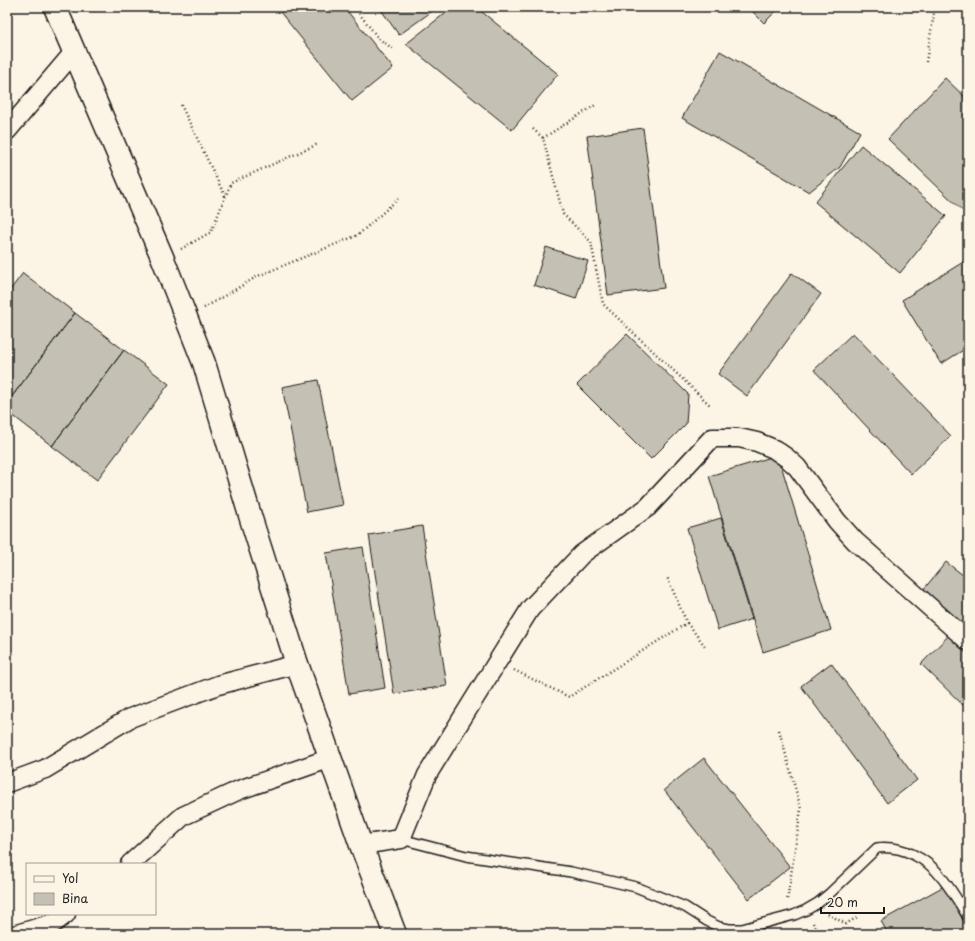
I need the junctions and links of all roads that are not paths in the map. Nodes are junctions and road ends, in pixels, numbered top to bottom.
1 (55, 7) edge
2 (74, 52) junction
3 (7, 131) edge
4 (968, 641) edge
5 (297, 664) junction
6 (331, 758) junction
7 (7, 783) edge
8 (401, 838) junction
9 (361, 845) junction
10 (131, 863) edge
11 (65, 915) edge
12 (968, 917) edge
13 (24, 933) edge
14 (395, 934) edge

1 - 2 street
2 - 3 street
2 - 5 street
4 - 8 street
5 - 6 street
5 - 7 street
6 - 9 street
6 - 10 street
8 - 9 street
8 - 12 lane
9 - 14 street
11 - 13 street

